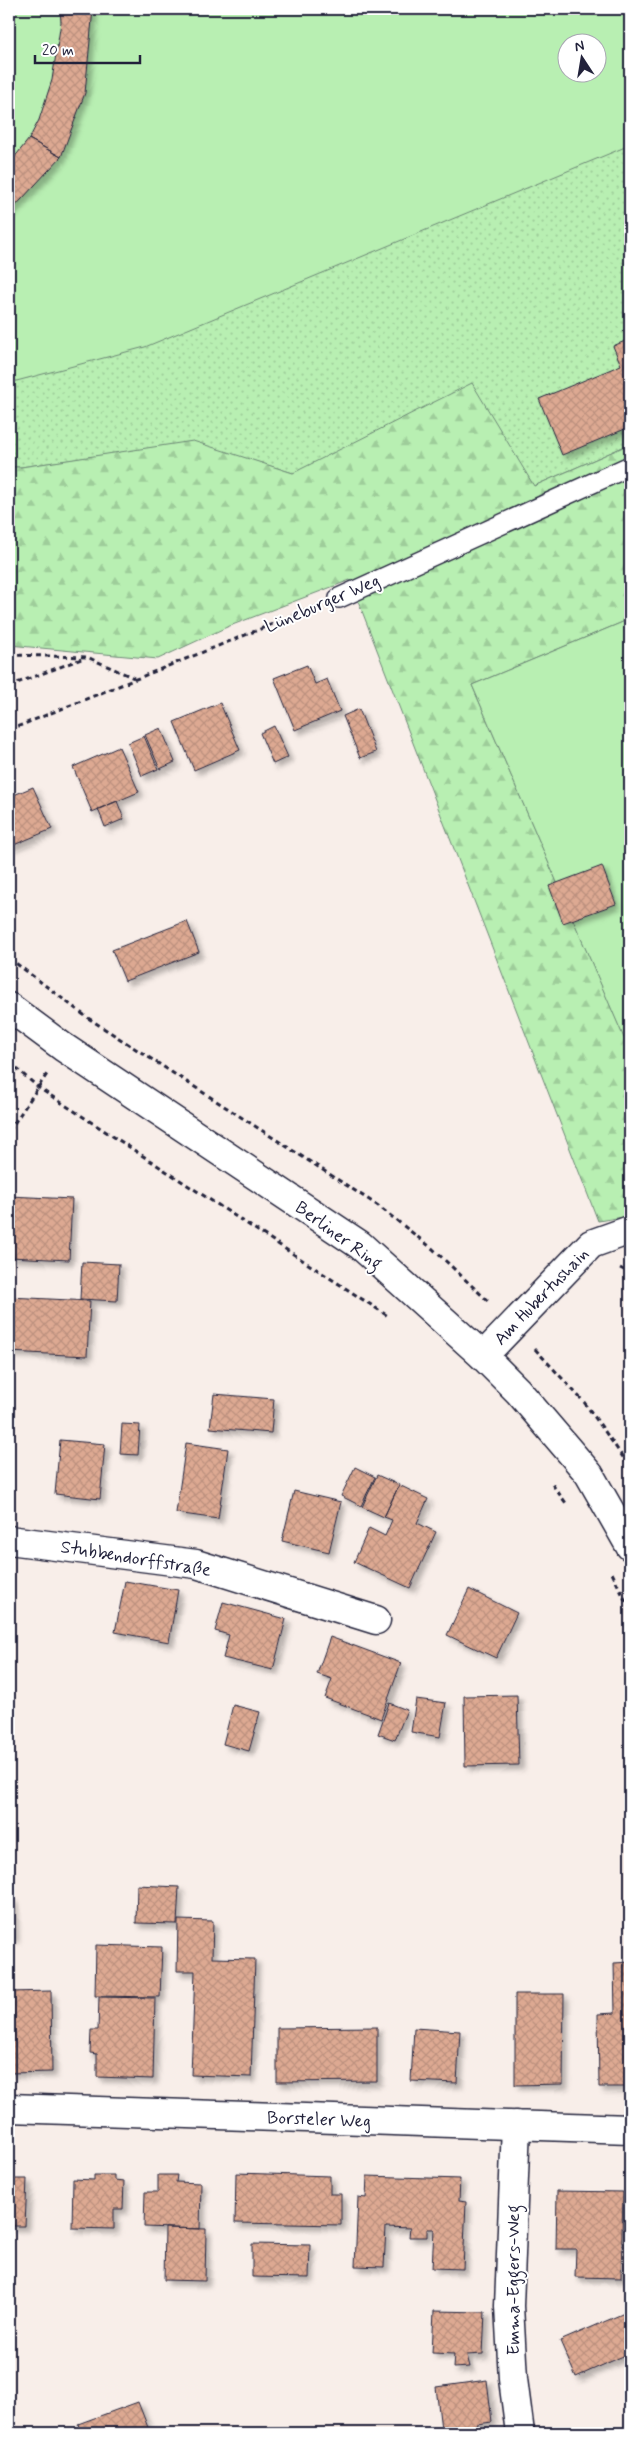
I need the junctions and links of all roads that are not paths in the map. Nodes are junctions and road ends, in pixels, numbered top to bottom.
1 (630, 466) edge
2 (339, 598) road end
3 (9, 1007) edge
4 (630, 1230) edge
5 (483, 1356) junction
6 (9, 1540) edge
7 (630, 1546) edge
8 (376, 1620) dead end
9 (9, 2108) edge
10 (516, 2125) junction
11 (630, 2129) edge
12 (520, 2433) edge

1 - 2 lane, Lüneburger Weg
3 - 5 street, Berliner Ring
4 - 5 street, Am Hubertushain
5 - 7 street, Berliner Ring
6 - 8 street, Stubbendorffstraße
9 - 10 street, Borsteler Weg
10 - 11 street, Borsteler Weg
10 - 12 street, Emma-Eggers-Weg

